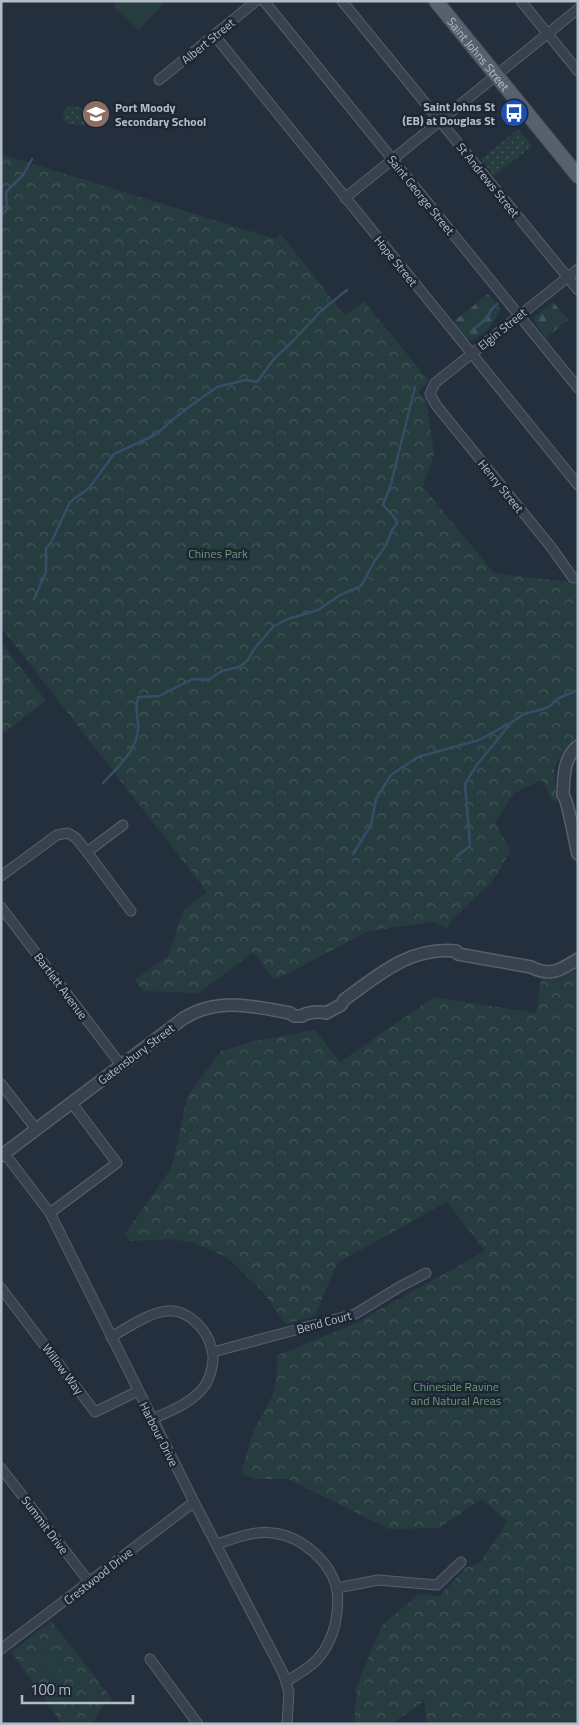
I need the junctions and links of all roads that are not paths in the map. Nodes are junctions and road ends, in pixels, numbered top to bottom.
1 (256, 1) edge
2 (264, 1) edge
3 (342, 1) edge
4 (436, 1) edge
5 (522, 1) edge
6 (578, 8) edge
7 (547, 34) junction
8 (215, 36) junction
9 (578, 71) edge
10 (496, 76) junction
11 (159, 80) dead end
12 (440, 120) junction
13 (392, 160) junction
14 (578, 176) edge
15 (345, 198) junction
16 (578, 268) edge
17 (568, 277) junction
18 (578, 290) edge
19 (520, 315) junction
20 (471, 354) junction
21 (578, 388) edge
22 (430, 394) joint
23 (578, 485) edge
24 (573, 578) dead end
25 (578, 746) edge
26 (578, 756) edge
27 (567, 799) junction
28 (123, 825) dead end
29 (87, 852) junction
30 (578, 854) edge
31 (1, 876) edge
32 (1, 908) edge
33 (131, 911) dead end
34 (578, 952) edge
35 (578, 959) edge
36 (531, 967) junction
37 (121, 1064) junction
38 (1, 1084) edge
39 (71, 1102) junction
40 (36, 1129) junction
41 (3, 1155) edge
42 (50, 1213) junction
43 (426, 1273) dead end
44 (1, 1288) edge
45 (111, 1336) junction
46 (213, 1352) junction
47 (138, 1391) junction
48 (152, 1419) junction
49 (1, 1468) edge
50 (194, 1502) junction
51 (216, 1544) junction
52 (461, 1562) dead end
53 (90, 1583) junction
54 (337, 1588) junction
55 (1, 1650) edge
56 (150, 1659) dead end
57 (287, 1681) junction
58 (198, 1724) edge
59 (287, 1724) edge

1 - 8 street, Albert Street
2 - 13 street, Saint George Street
3 - 12 street, St Andrews Street
4 - 10 main road, Saint Johns Street
5 - 7 street
6 - 7 street
7 - 9 street
7 - 10 street
8 - 11 street, Albert Street
8 - 15 street, Hope Street
10 - 12 street
10 - 14 main road, Saint Johns Street
12 - 13 street
12 - 17 street, St Andrews Street
13 - 15 street
13 - 19 street, Saint George Street
15 - 20 street, Hope Street
16 - 17 street, Elgin Street
17 - 18 street, St Andrews Street
17 - 19 street, Elgin Street
19 - 20 street, Elgin Street
19 - 21 street, Saint George Street
20 - 22 street, Elgin Street
20 - 23 street, Hope Street
22 - 24 street, Henry Street
25 - 27 street
26 - 27 street
27 - 30 street
28 - 29 street
29 - 31 street
29 - 33 street
32 - 37 street, Bartlett Avenue
34 - 36 street
35 - 36 street, Gatensbury Street
36 - 37 street, Gatensbury Street
37 - 39 street, Gatensbury Street
38 - 40 street
39 - 40 street, Gatensbury Street
39 - 42 street
40 - 41 street, Gatensbury Street
41 - 42 street, Harbour Drive
42 - 45 street, Harbour Drive
43 - 46 street, Bend Court
44 - 47 street, Willow Way
45 - 46 street
45 - 47 street, Harbour Drive
46 - 48 street
47 - 48 street, Harbour Drive
48 - 50 street, Harbour Drive
49 - 53 street, Summit Drive
50 - 51 street, Harbour Drive
50 - 53 street, Crestwood Drive
51 - 54 street
51 - 57 street, Harbour Drive
52 - 54 street
53 - 55 street, Crestwood Drive
54 - 57 street
56 - 58 street
57 - 59 street, Harbour Drive

